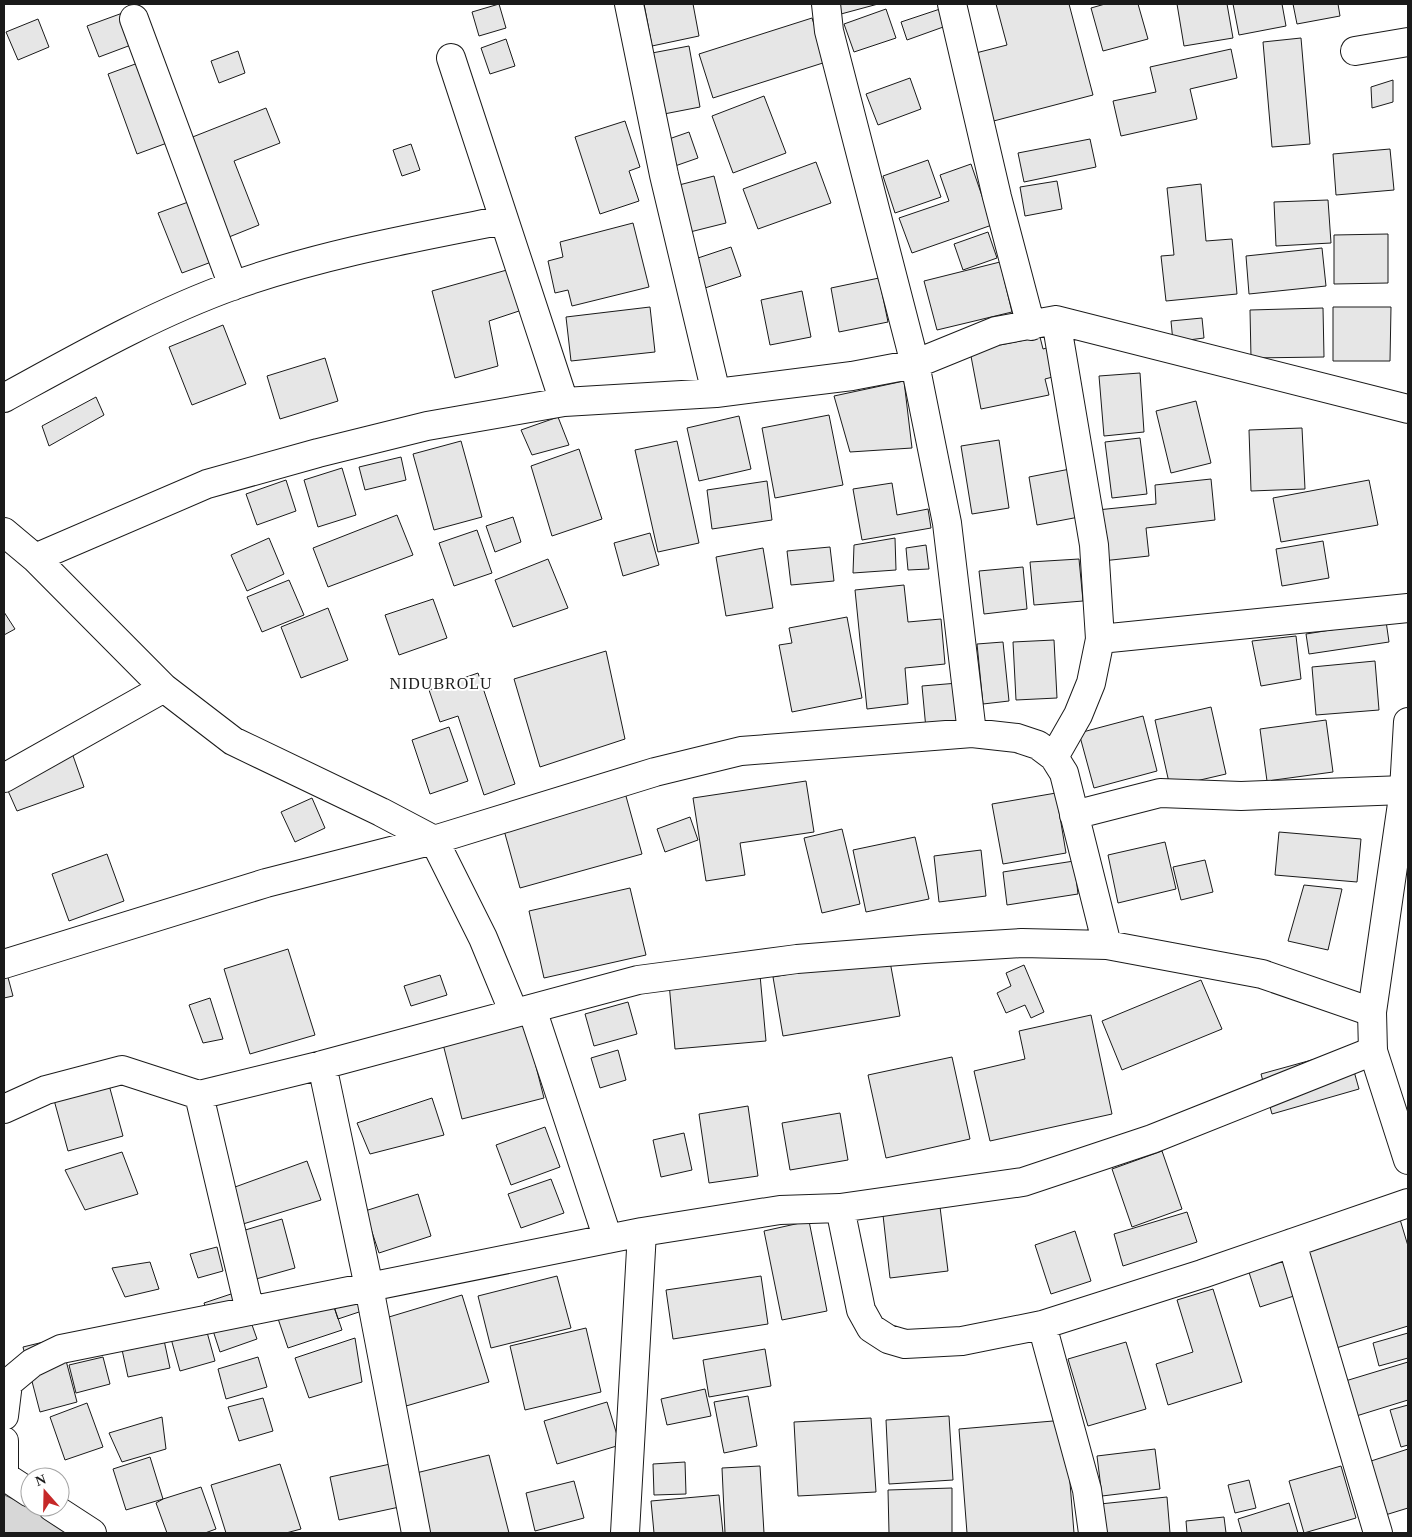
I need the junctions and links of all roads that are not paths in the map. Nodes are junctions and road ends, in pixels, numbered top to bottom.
1 (629, 4) edge
2 (826, 4) edge
3 (952, 4) edge
4 (134, 19) dead end
5 (1408, 42) edge
6 (1355, 51) dead end
7 (451, 58) dead end
8 (504, 220) junction
9 (233, 286) junction
10 (1043, 323) junction
11 (915, 364) junction
12 (716, 393) junction
13 (4, 398) edge
14 (564, 402) junction
15 (1408, 409) edge
16 (4, 532) edge
17 (35, 558) junction
18 (1408, 608) edge
19 (1100, 639) junction
20 (164, 688) junction
21 (1408, 722) edge
22 (972, 733) junction
23 (1054, 757) junction
24 (4, 778) edge
25 (1404, 790) junction
26 (1074, 814) junction
27 (434, 840) junction
28 (1107, 945) junction
29 (4, 964) edge
30 (523, 1011) junction
31 (1372, 1012) junction
32 (1373, 1051) junction
33 (322, 1065) junction
34 (199, 1095) junction
35 (4, 1109) edge
36 (1408, 1160) edge
37 (1408, 1202) edge
38 (840, 1208) junction
39 (642, 1232) junction
40 (608, 1239) junction
41 (1292, 1243) junction
42 (369, 1287) junction
43 (250, 1311) junction
44 (1042, 1325) junction
45 (6, 1378) edge
46 (4, 1416) edge
47 (4, 1441) edge
48 (4, 1476) edge
49 (20, 1486) edge
50 (67, 1517) edge
51 (92, 1533) edge
52 (416, 1533) edge
53 (625, 1533) edge
54 (1093, 1533) edge
55 (1378, 1533) edge

1 - 12 street
2 - 11 street
3 - 10 street
4 - 9 street
5 - 6 street
7 - 8 street
8 - 9 street
8 - 14 street
9 - 13 street
10 - 11 street
10 - 15 street
10 - 19 street
11 - 12 street
11 - 22 street
12 - 14 street
14 - 17 street
16 - 17 street
17 - 20 street
18 - 19 street
19 - 23 street
20 - 24 street
20 - 27 street
21 - 25 street
22 - 23 street
22 - 27 street
23 - 26 street
25 - 26 street
25 - 31 street
26 - 28 street
27 - 29 street
27 - 30 street
28 - 30 street
28 - 31 street
30 - 33 street
30 - 40 street
31 - 32 street
32 - 36 street
32 - 38 street
33 - 34 street
33 - 42 street
34 - 35 street
34 - 43 street
37 - 41 street
38 - 39 street
38 - 44 street
39 - 40 street
39 - 53 street
40 - 42 street
41 - 44 street
41 - 55 street
42 - 43 street
42 - 52 street
43 - 45 street
44 - 54 street
45 - 46 street
47 - 48 street
48 - 49 street
50 - 51 street

